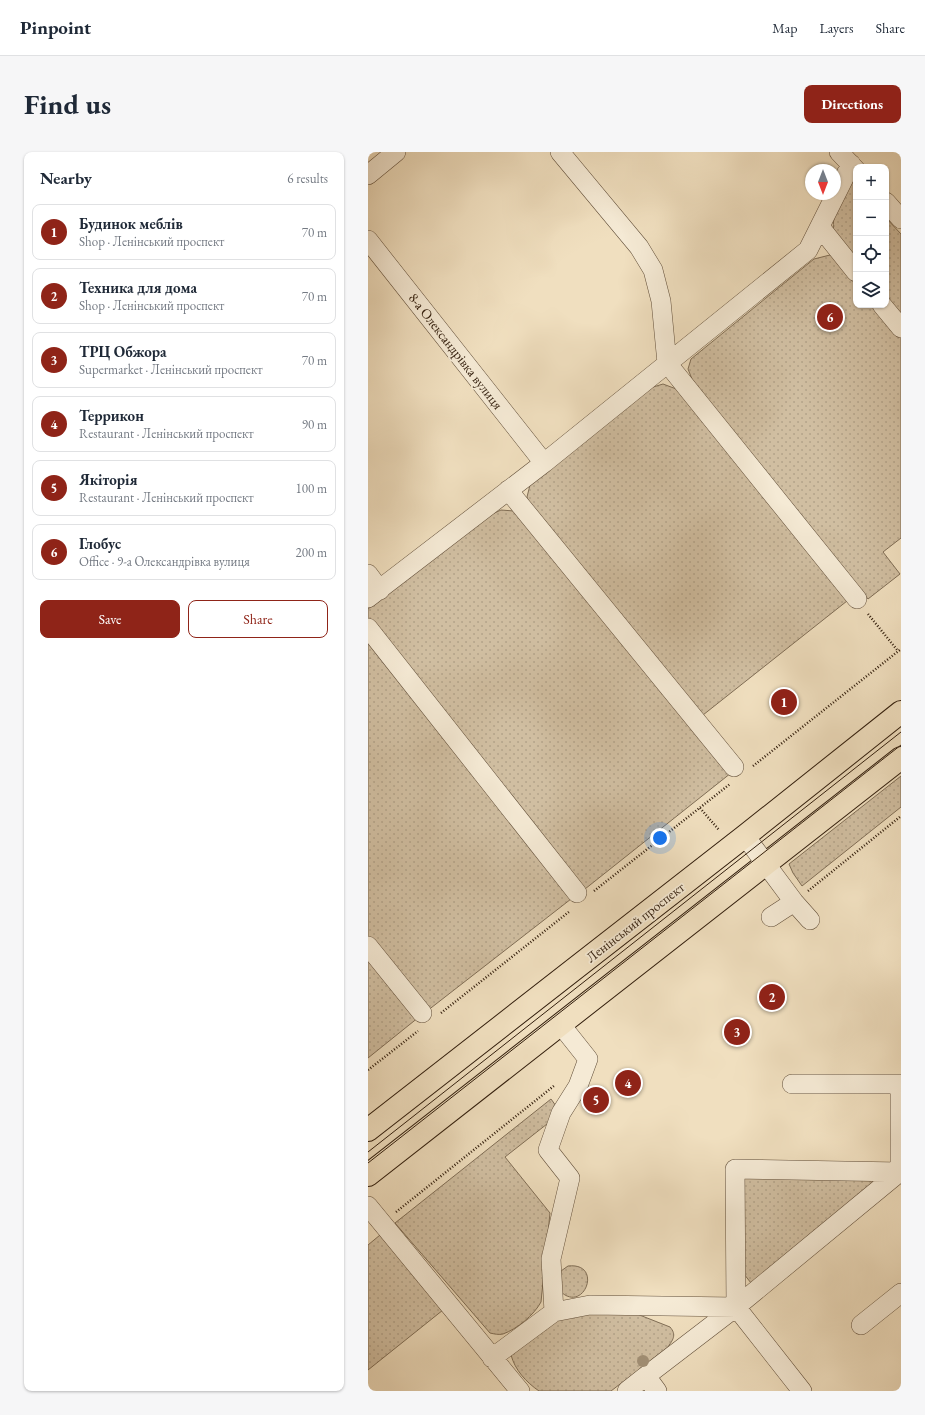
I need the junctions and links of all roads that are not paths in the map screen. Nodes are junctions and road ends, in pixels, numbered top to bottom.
1 (396, 152) edge
2 (560, 152) edge
3 (849, 162) edge
4 (368, 175) edge
5 (889, 205) edge
6 (901, 219) edge
7 (820, 227) junction
8 (368, 240) edge
9 (853, 268) edge
10 (884, 308) edge
11 (901, 328) edge
12 (667, 363) junction
13 (544, 462) junction
14 (508, 490) junction
15 (368, 574) edge
16 (374, 594) edge
17 (857, 599) road end
18 (368, 628) edge
19 (901, 712) edge
20 (901, 758) edge
21 (739, 772) road end
22 (745, 836) junction
23 (765, 864) junction
24 (579, 900) road end
25 (794, 902) junction
26 (771, 917) dead end
27 (810, 920) dead end
28 (368, 946) edge
29 (426, 1019) road end
30 (561, 1025) junction
31 (901, 1069) edge
32 (792, 1084) dead end
33 (900, 1084) edge
34 (368, 1130) edge
35 (900, 1171) edge
36 (368, 1175) edge
37 (368, 1206) edge
38 (901, 1293) edge
39 (736, 1307) junction
40 (554, 1312) junction
41 (861, 1324) dead end
42 (492, 1358) junction
43 (652, 1384) edge
44 (520, 1391) edge
45 (627, 1391) edge
46 (802, 1391) edge

1 - 4 street
2 - 12 street
3 - 7 street
5 - 6 street
7 - 9 street
7 - 12 street
8 - 13 street, 8-а Олександрівка вулиця
10 - 11 street
12 - 13 street
12 - 17 street
13 - 14 street
14 - 16 street
14 - 21 street
15 - 16 street
18 - 24 street
19 - 22 main road, Ленінський проспект
20 - 23 main road
22 - 23 street
22 - 34 main road, Ленінський проспект
23 - 25 street
23 - 30 main road
25 - 26 street
25 - 27 street
28 - 29 street
30 - 36 main road
30 - 40 street
31 - 33 street
32 - 33 street
33 - 35 street
35 - 39 street
35 - 39 street
37 - 42 street
38 - 41 street
39 - 40 street
39 - 43 street
39 - 46 street
40 - 42 street
42 - 44 street
43 - 45 street

